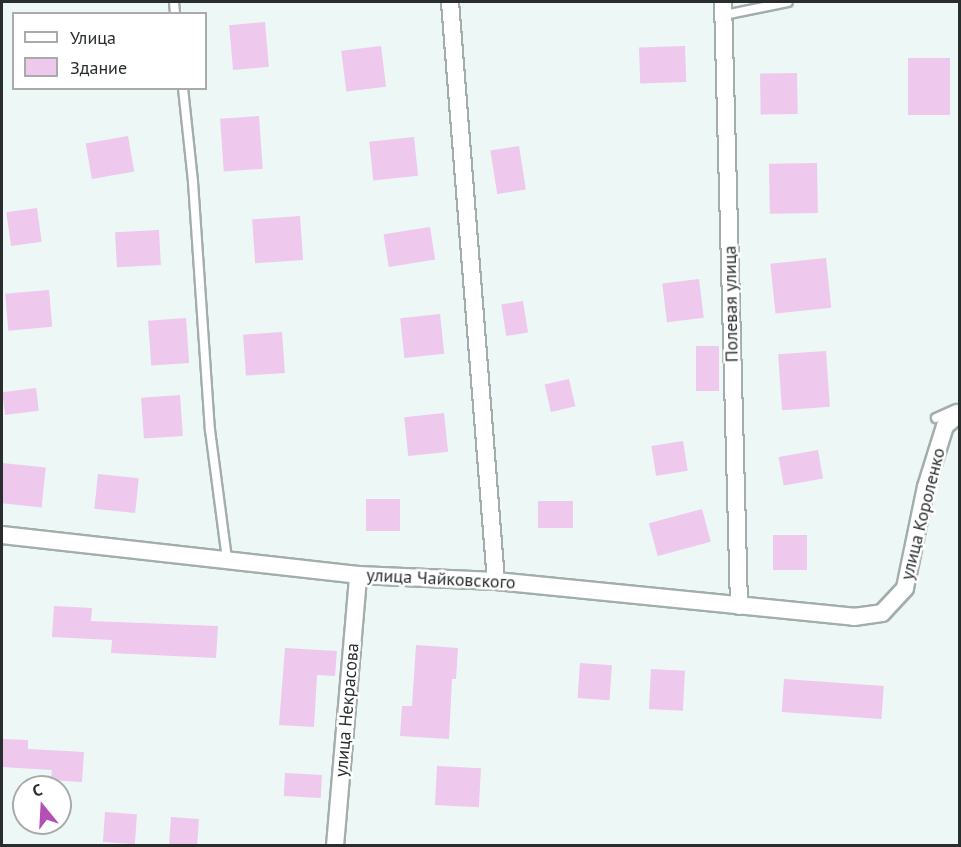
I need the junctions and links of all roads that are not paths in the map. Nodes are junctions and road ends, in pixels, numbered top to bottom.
1 (450, 2) edge
2 (788, 2) edge
3 (723, 8) edge
4 (183, 90) edge
5 (960, 407) edge
6 (960, 413) edge
7 (936, 418) dead end
8 (2, 535) edge
9 (227, 559) junction
10 (358, 575) junction
11 (496, 581) junction
12 (739, 606) junction
13 (882, 613) joint
14 (335, 846) edge

1 - 11 street
2 - 3 lane
3 - 12 street, Полевая улица
4 - 9 lane
5 - 7 lane
6 - 13 street, улица Короленко
8 - 9 street, улица Чайковского
9 - 10 street, улица Чайковского
10 - 11 street, улица Чайковского
10 - 14 street, улица Некрасова
11 - 12 street, улица Чайковского
12 - 13 street, улица Чайковского

